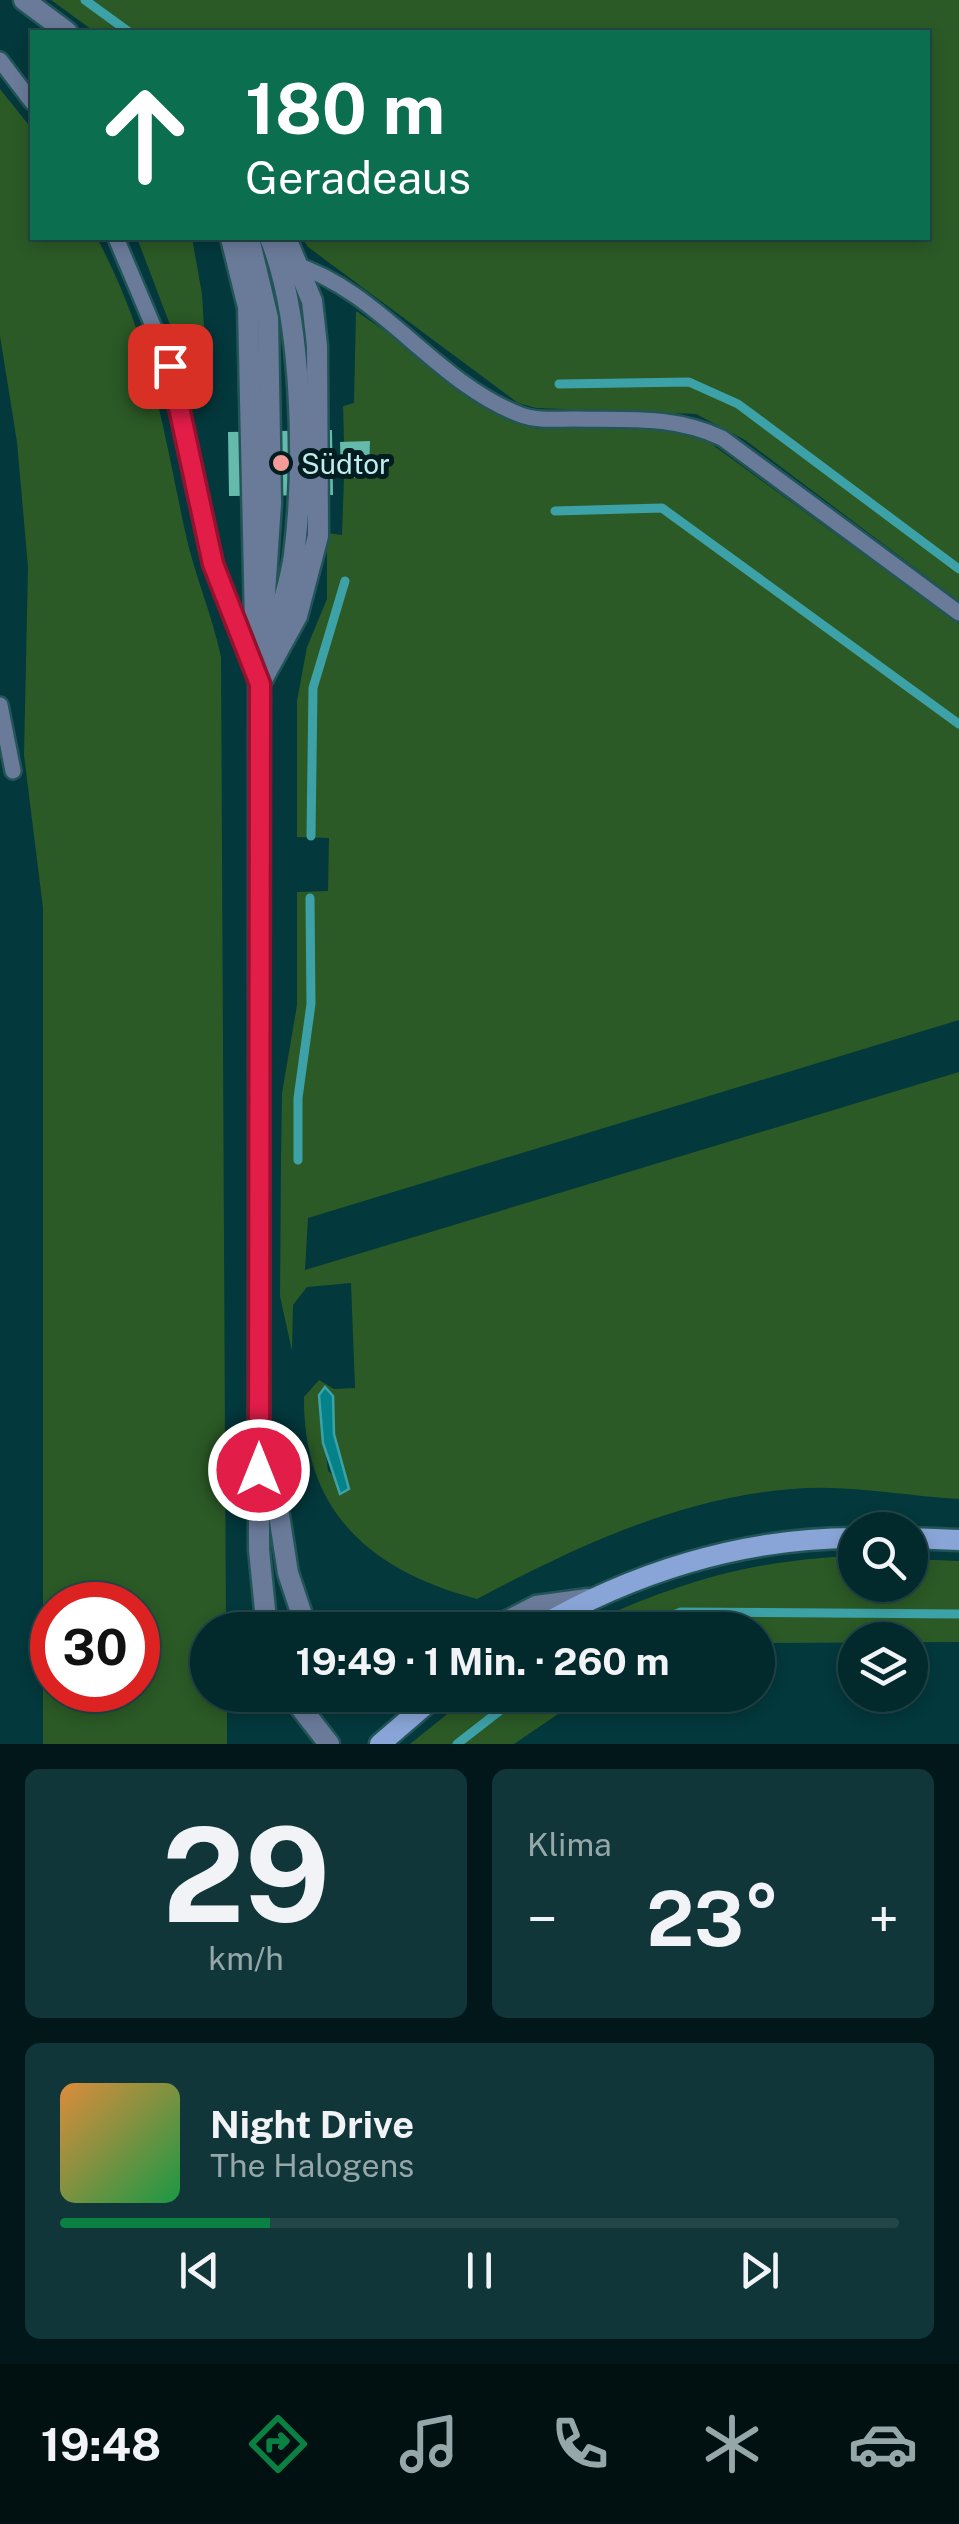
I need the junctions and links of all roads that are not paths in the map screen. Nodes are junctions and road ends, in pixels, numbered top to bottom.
1 (24, 0) edge
2 (64, 30) edge
3 (0, 60) edge
4 (30, 99) edge
5 (117, 240) edge
6 (287, 240) edge
7 (247, 241) edge
8 (278, 259) junction
9 (300, 266) junction
10 (959, 613) edge
11 (260, 684) junction
12 (0, 705) edge
13 (13, 770) dead end
14 (259, 1390) junction
15 (838, 1539) edge
16 (928, 1539) edge
17 (959, 1540) edge
18 (588, 1599) junction
19 (265, 1612) edge
20 (301, 1612) edge
21 (524, 1612) edge
22 (565, 1612) edge
23 (304, 1712) edge
24 (417, 1712) edge
25 (329, 1744) edge
26 (380, 1744) edge

1 - 2 street
3 - 4 lane
5 - 11 lane
6 - 9 street
7 - 8 street
7 - 11 street
8 - 9 lane
8 - 11 street
9 - 10 lane
9 - 11 street
11 - 14 street
12 - 13 lane
14 - 19 street
14 - 20 street
15 - 18 main road
16 - 17 main road
18 - 21 street
18 - 22 main road
23 - 25 street
24 - 26 main road

